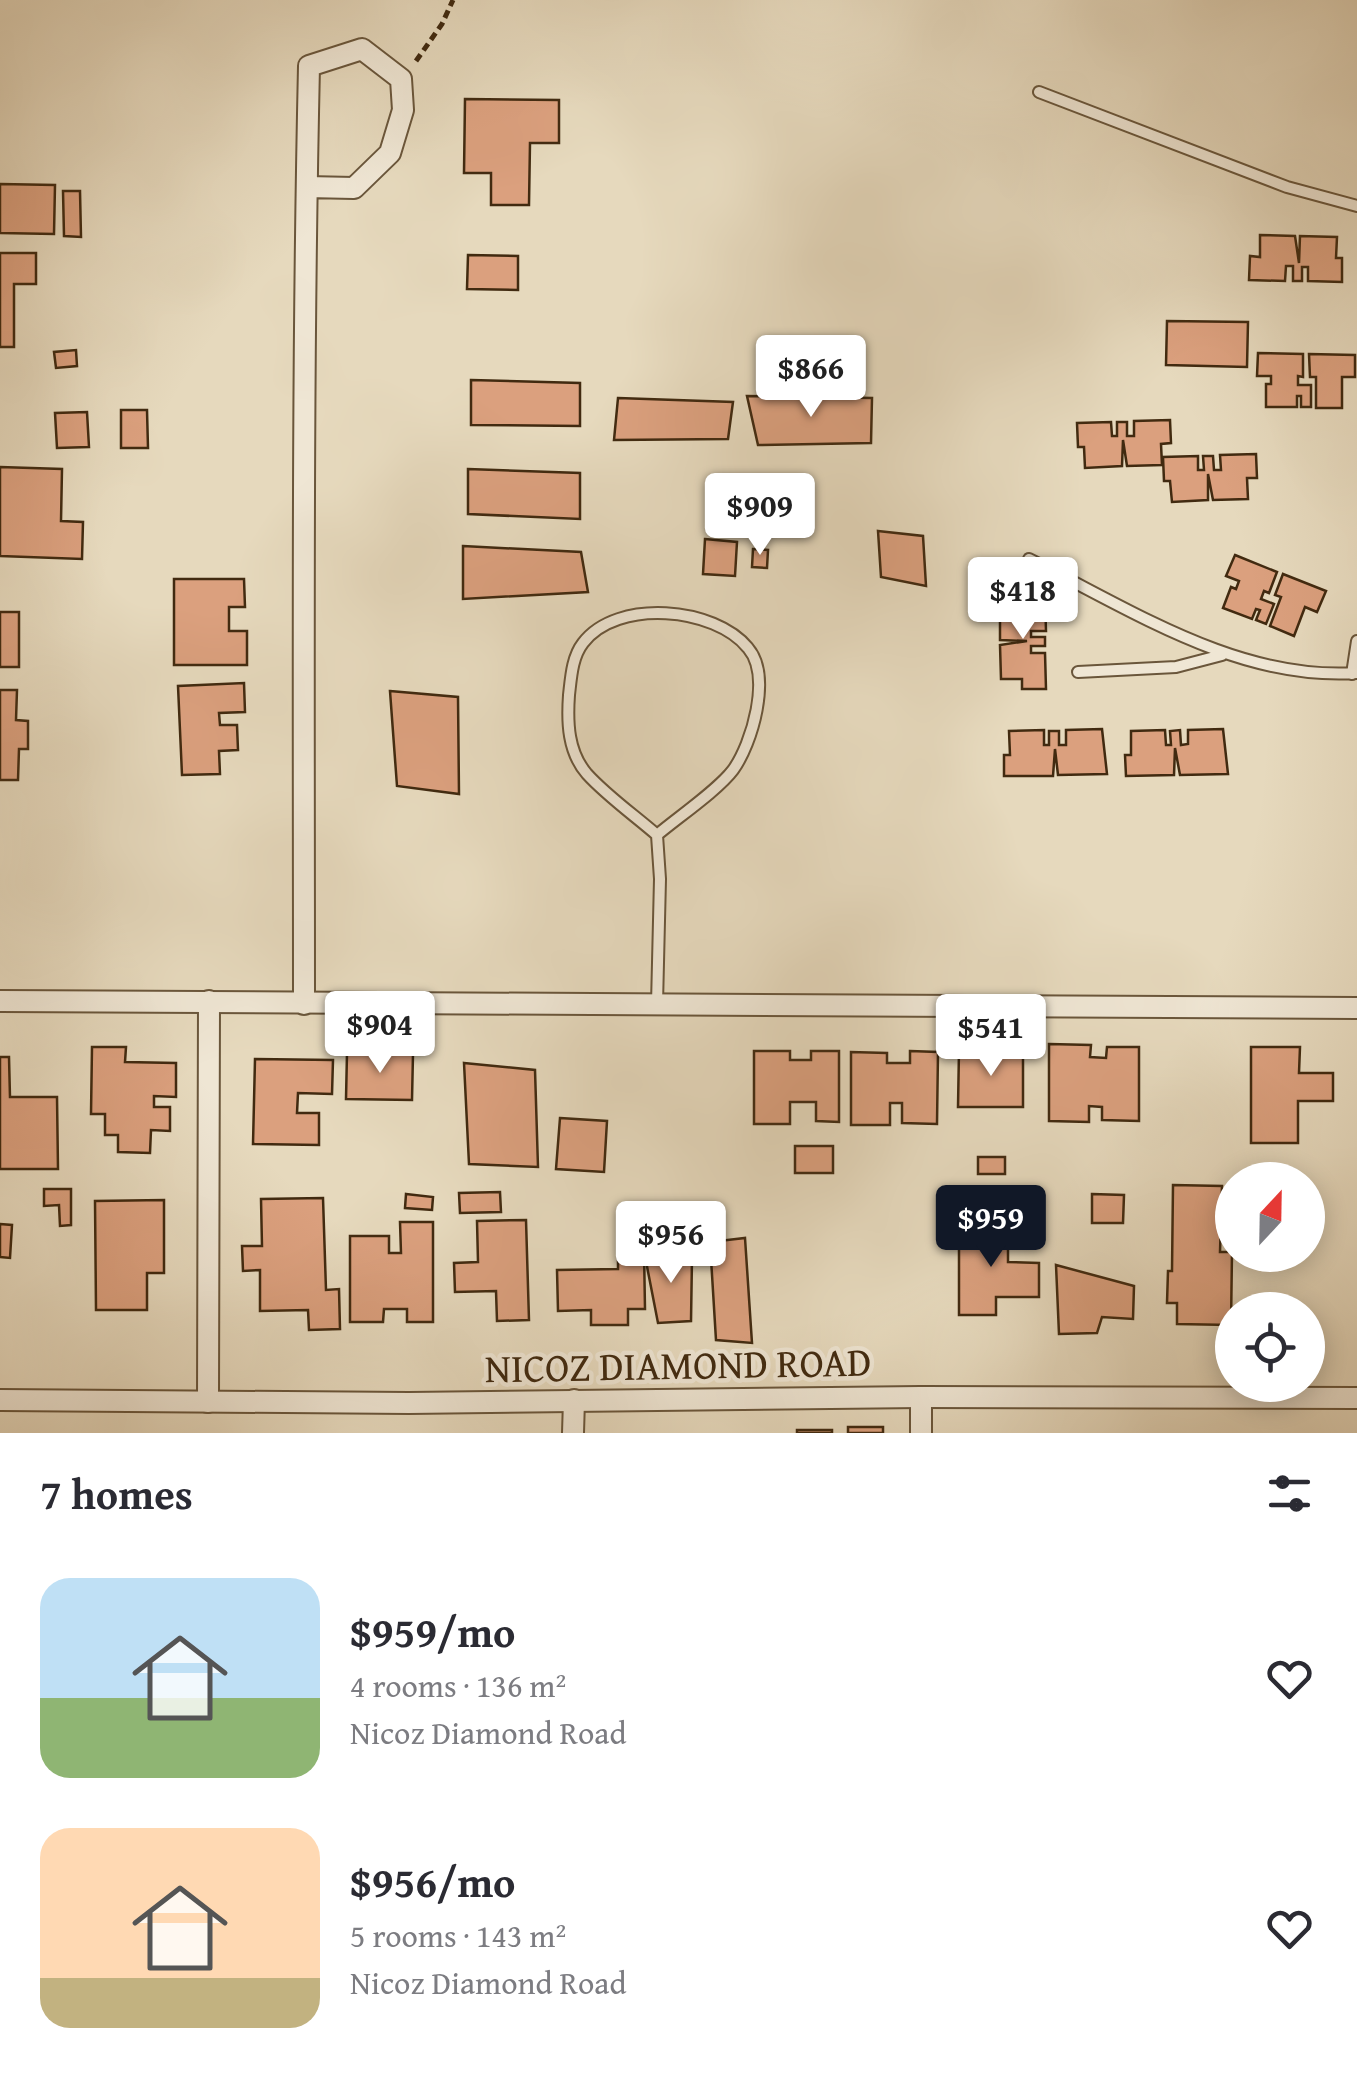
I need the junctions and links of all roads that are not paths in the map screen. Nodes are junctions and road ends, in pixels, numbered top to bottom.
1 (1038, 92) dead end
2 (306, 187) junction
3 (1357, 206) edge
4 (1029, 559) dead end
5 (1357, 641) edge
6 (1222, 654) junction
7 (1078, 672) dead end
8 (1354, 674) edge
9 (657, 835) junction
10 (0, 1001) edge
11 (209, 1001) junction
12 (304, 1004) junction
13 (656, 1004) junction
14 (1357, 1008) edge
15 (921, 1397) junction
16 (1357, 1398) edge
17 (0, 1400) edge
18 (574, 1400) junction
19 (208, 1402) junction
20 (573, 1433) edge
21 (921, 1433) edge

1 - 3 lane
2 - 2 street
2 - 12 street
4 - 6 lane
5 - 8 lane
6 - 7 lane
6 - 8 lane
9 - 9 lane
9 - 13 lane
10 - 11 street
11 - 12 street
11 - 19 street
12 - 13 street
13 - 14 street
15 - 16 street, NICOZ DIAMOND ROAD
15 - 18 street, NICOZ DIAMOND ROAD
15 - 21 street
17 - 19 street, NICOZ DIAMOND ROAD
18 - 19 street, NICOZ DIAMOND ROAD
18 - 20 street

